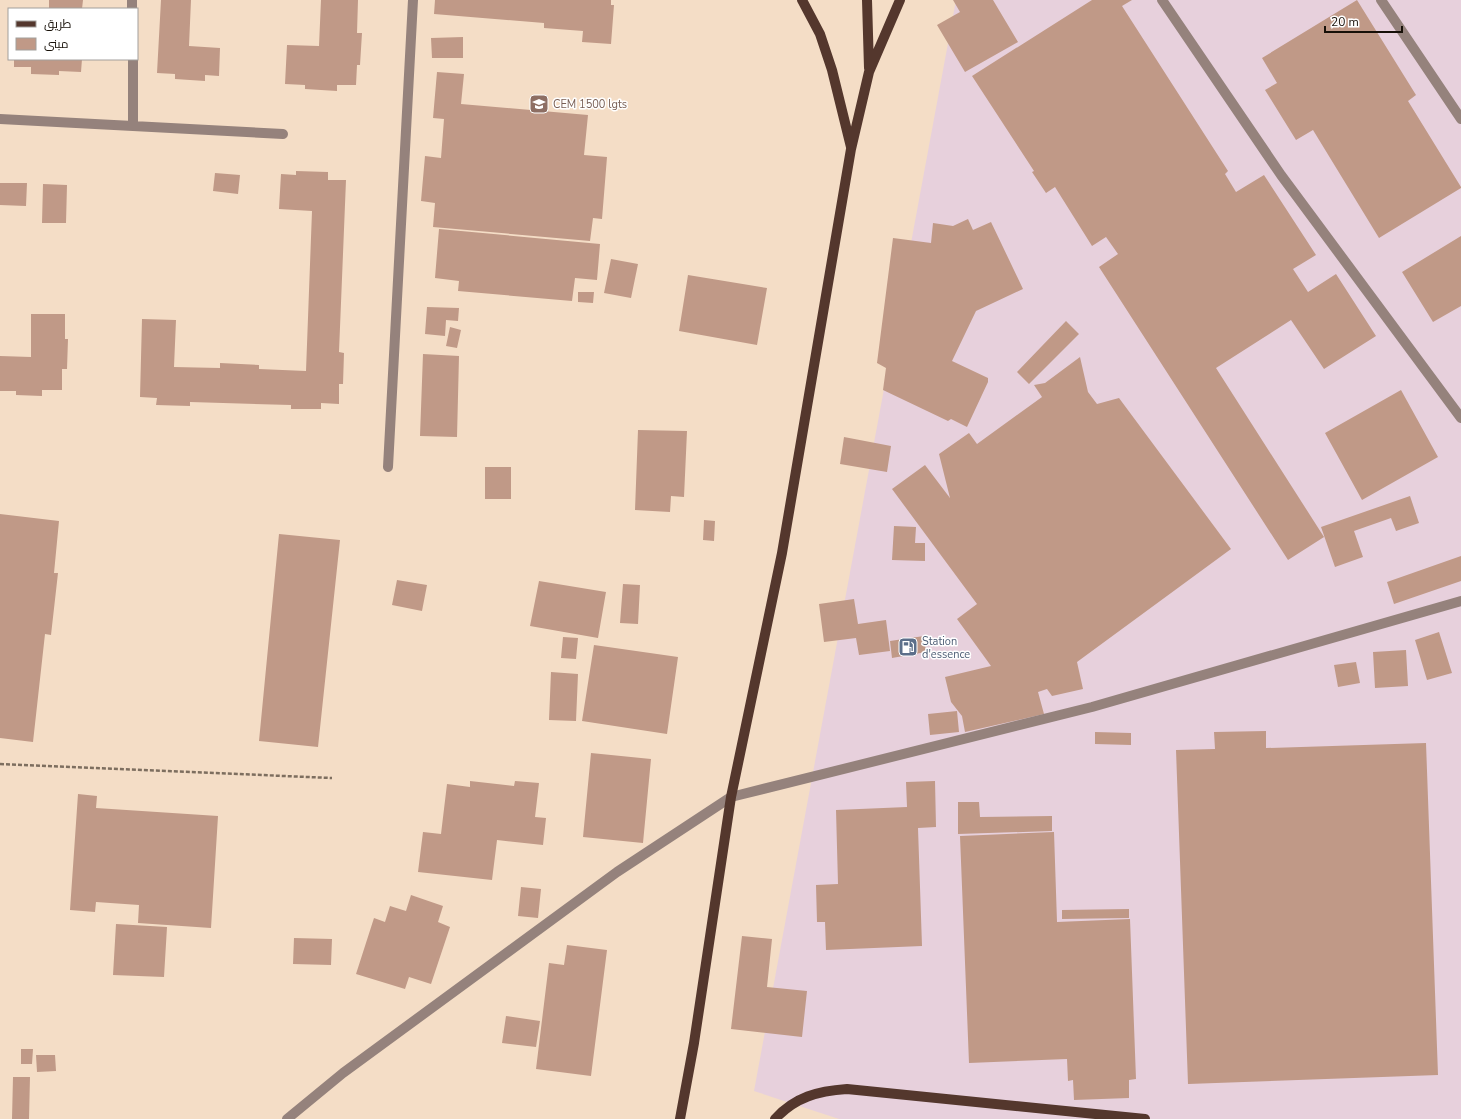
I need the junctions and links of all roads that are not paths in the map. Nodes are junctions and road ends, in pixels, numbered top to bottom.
1 (413, 0) edge
2 (802, 0) edge
3 (867, 0) edge
4 (900, 0) edge
5 (1162, 0) edge
6 (1381, 0) edge
7 (132, 60) edge
8 (869, 72) junction
9 (0, 119) edge
10 (1461, 119) edge
11 (133, 126) junction
12 (282, 134) dead end
13 (851, 149) junction
14 (1461, 418) edge
15 (388, 467) dead end
16 (1461, 601) edge
17 (731, 797) junction
18 (286, 1119) edge
19 (680, 1119) edge
20 (775, 1119) edge
21 (1145, 1119) edge

1 - 15 street
2 - 13 main road
3 - 8 main road
4 - 8 main road
5 - 14 street
6 - 10 street
7 - 11 street
8 - 13 main road
9 - 11 street
11 - 12 street
13 - 17 main road
16 - 17 street
17 - 18 street
17 - 19 main road
20 - 21 main road

